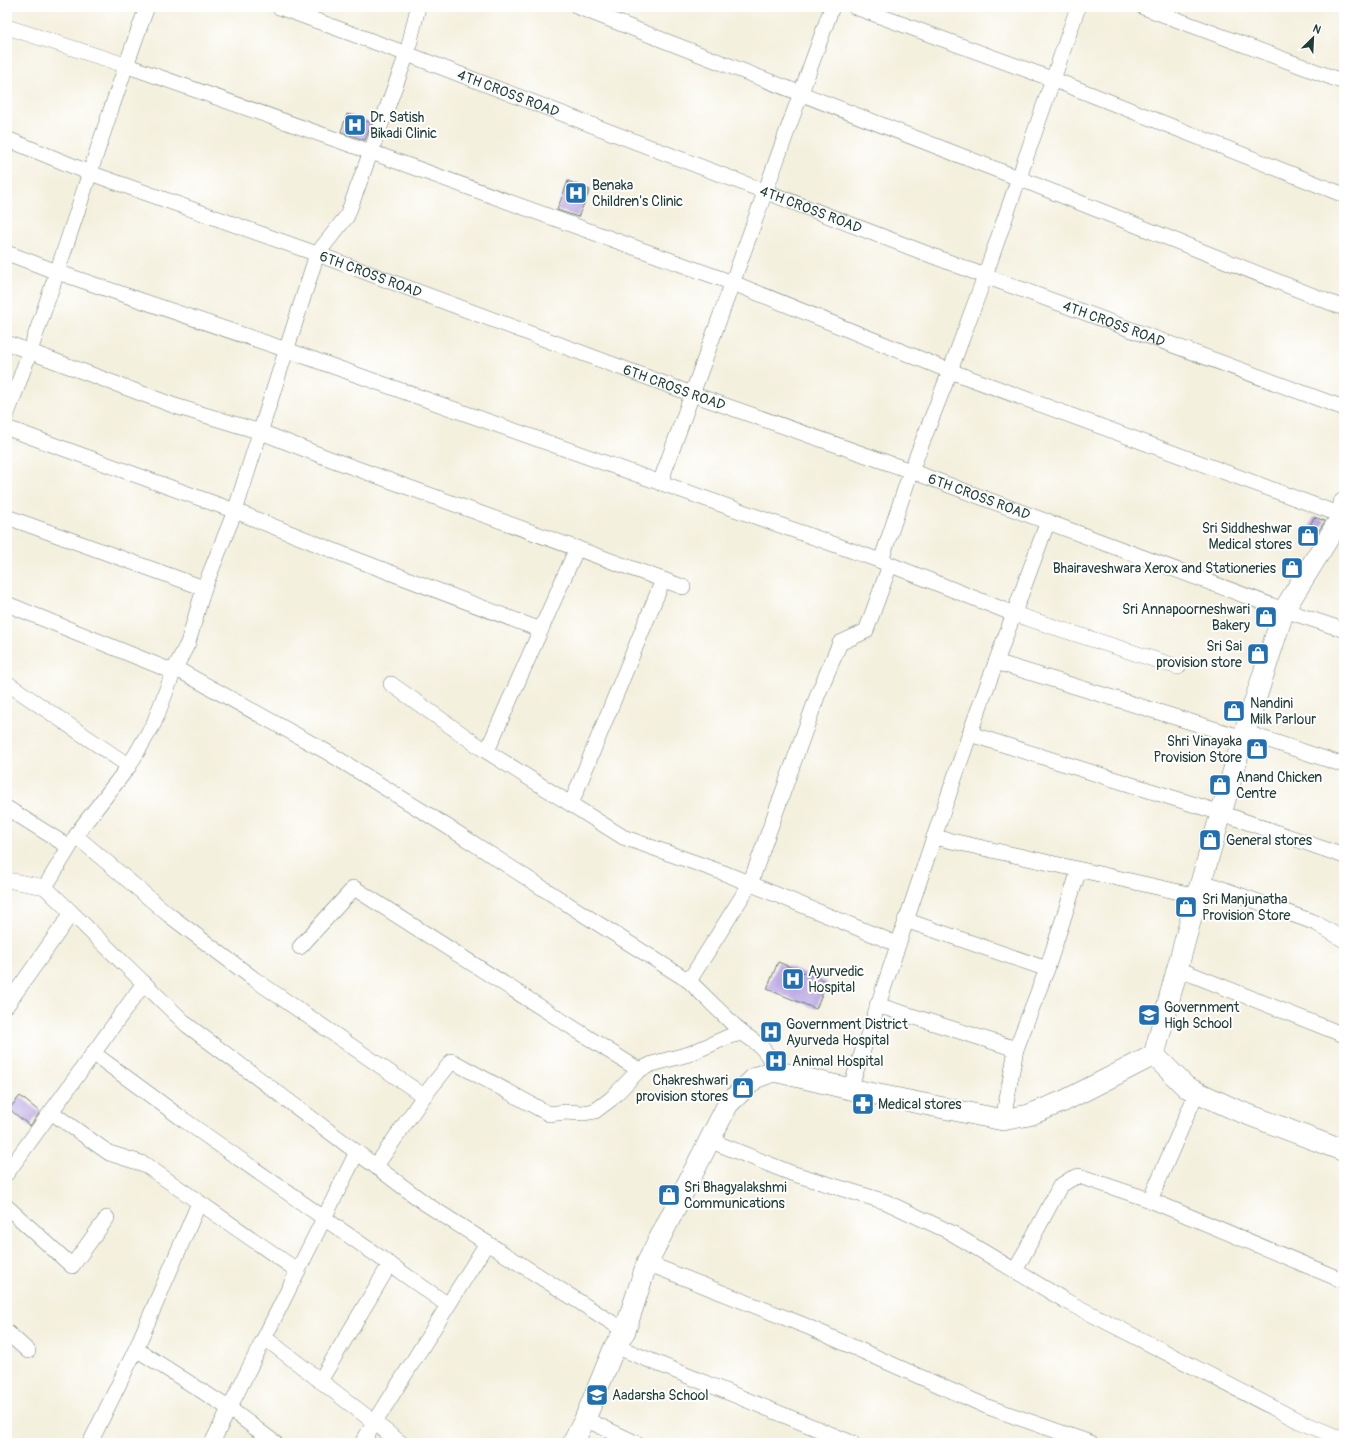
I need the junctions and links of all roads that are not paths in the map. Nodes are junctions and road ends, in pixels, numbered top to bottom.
1 (147, 7) edge
2 (279, 7) edge
3 (418, 7) edge
4 (578, 7) edge
5 (832, 7) edge
6 (855, 7) edge
7 (1078, 7) edge
8 (1144, 7) edge
9 (7, 27) edge
10 (407, 54) junction
11 (126, 65) junction
12 (1052, 79) junction
13 (1344, 82) edge
14 (801, 95) junction
15 (7, 140) edge
16 (371, 152) junction
17 (90, 173) junction
18 (1018, 178) junction
19 (766, 192) junction
20 (1344, 195) edge
21 (7, 253) edge
22 (318, 254) junction
23 (57, 272) junction
24 (985, 276) junction
25 (733, 283) junction
26 (1344, 308) edge
27 (7, 343) edge
28 (287, 350) junction
29 (30, 353) junction
30 (950, 371) junction
31 (692, 394) junction
32 (1344, 408) edge
33 (7, 414) edge
34 (7, 428) edge
35 (261, 432) junction
36 (911, 471) junction
37 (660, 483) junction
38 (235, 511) junction
39 (1343, 512) edge
40 (7, 517) edge
41 (1048, 521) junction
42 (577, 548) junction
43 (886, 563) junction
44 (663, 580) junction
45 (683, 587) dead end
46 (204, 588) junction
47 (7, 604) edge
48 (1284, 610) junction
49 (1014, 614) junction
50 (541, 630) junction
51 (1344, 630) edge
52 (996, 662) junction
53 (1178, 667) dead end
54 (175, 670) junction
55 (7, 682) edge
56 (391, 684) dead end
57 (970, 734) junction
58 (1244, 735) junction
59 (487, 751) junction
60 (1344, 765) edge
61 (129, 766) junction
62 (571, 804) junction
63 (7, 808) edge
64 (1221, 813) junction
65 (934, 837) junction
66 (73, 842) junction
67 (1344, 856) edge
68 (1079, 870) junction
69 (7, 880) edge
70 (750, 884) junction
71 (45, 887) junction
72 (1199, 889) junction
73 (71, 914) junction
74 (905, 920) junction
75 (1344, 940) edge
76 (897, 944) junction
77 (300, 947) dead end
78 (1047, 968) junction
79 (1178, 969) junction
80 (689, 981) junction
81 (144, 983) junction
82 (877, 1004) junction
83 (7, 1005) edge
84 (742, 1033) junction
85 (1344, 1035) edge
86 (1016, 1049) junction
87 (93, 1053) junction
88 (1154, 1055) junction
89 (639, 1070) junction
90 (774, 1071) junction
91 (850, 1089) junction
92 (1197, 1092) junction
93 (424, 1096) junction
94 (51, 1112) junction
95 (1003, 1120) junction
96 (709, 1140) junction
97 (1344, 1151) edge
98 (356, 1152) junction
99 (376, 1166) junction
100 (7, 1173) edge
101 (1150, 1200) junction
102 (199, 1203) junction
103 (7, 1207) edge
104 (107, 1218) dead end
105 (324, 1218) junction
106 (487, 1244) junction
107 (647, 1262) junction
108 (390, 1264) junction
109 (298, 1271) junction
110 (1015, 1271) junction
111 (1344, 1281) edge
112 (448, 1305) junction
113 (7, 1332) edge
114 (265, 1338) junction
115 (620, 1339) junction
116 (136, 1349) junction
117 (28, 1351) dead end
118 (320, 1380) junction
119 (230, 1409) junction
120 (585, 1419) junction
121 (374, 1423) junction
122 (1344, 1440) edge
123 (90, 1443) edge
124 (212, 1443) edge
125 (275, 1443) edge
126 (362, 1443) edge
127 (400, 1443) edge
128 (573, 1443) edge
129 (636, 1443) edge
130 (852, 1443) edge
131 (1091, 1443) edge

1 - 11 street
2 - 10 street, 4TH CROSS ROAD
3 - 10 street
4 - 14 street
5 - 14 street
6 - 12 street
7 - 12 street
8 - 13 street
9 - 11 street
10 - 16 street
10 - 19 street, 4TH CROSS ROAD
11 - 16 street
11 - 17 street
12 - 18 street
12 - 20 street
14 - 18 street
14 - 19 street
15 - 17 street, 6TH CROSS ROAD
16 - 22 street
16 - 25 street
17 - 22 street, 6TH CROSS ROAD
17 - 23 street
18 - 24 street
18 - 26 street
19 - 24 street, 4TH CROSS ROAD
19 - 25 street
21 - 23 street
22 - 28 street
22 - 31 street, 6TH CROSS ROAD
23 - 28 street
23 - 29 street
24 - 30 street
24 - 32 street, 4TH CROSS ROAD
25 - 30 street
25 - 31 street
27 - 29 street
28 - 35 street
28 - 37 street
29 - 33 street
29 - 35 street
30 - 36 street
30 - 39 street
31 - 36 street, 6TH CROSS ROAD
31 - 37 street
34 - 38 street
35 - 38 street
35 - 42 street
36 - 41 street, 6TH CROSS ROAD
36 - 43 street
37 - 43 street
38 - 46 street
38 - 50 street
39 - 48 street
40 - 46 street
41 - 48 street, 6TH CROSS ROAD
41 - 49 street
42 - 44 street
42 - 50 street
43 - 49 street
43 - 70 street
44 - 45 street
44 - 62 street
46 - 54 street
47 - 54 street
48 - 51 street, 6TH CROSS ROAD
48 - 58 street
49 - 52 street
49 - 53 street
50 - 59 street
52 - 57 street
52 - 58 street
54 - 61 street
54 - 80 street
55 - 61 street
56 - 59 street
57 - 64 street
57 - 65 street
58 - 60 street
58 - 64 street
59 - 62 street
61 - 66 street
62 - 70 street
63 - 66 street
64 - 67 street
64 - 72 street
65 - 68 street
65 - 74 street
66 - 71 street
66 - 93 street
68 - 72 street
68 - 78 street
69 - 71 street
70 - 76 street
70 - 80 street
71 - 73 street
72 - 75 street
72 - 79 street
73 - 81 street
73 - 83 street
74 - 76 street
74 - 78 street
76 - 82 street
77 - 89 street
78 - 86 street
79 - 85 street
79 - 88 street
80 - 84 street
81 - 87 street
81 - 98 street
82 - 86 street
82 - 91 street
84 - 89 street
84 - 90 street
86 - 95 street
87 - 94 street
87 - 105 street
88 - 92 street
88 - 95 street
89 - 93 street
90 - 91 street
90 - 96 street
91 - 95 street
92 - 97 street
92 - 101 street
93 - 99 street
94 - 100 street
94 - 102 street
96 - 107 street
96 - 110 street
98 - 99 street
98 - 105 street
99 - 106 street
101 - 110 street
101 - 111 street
102 - 109 street
102 - 116 street
103 - 104 street
105 - 108 street
105 - 109 street
106 - 112 street
106 - 115 street
107 - 115 street
107 - 131 street
108 - 112 street
108 - 118 street
109 - 114 street
110 - 122 street
112 - 121 street
113 - 117 street
114 - 118 street
114 - 119 street
115 - 120 street
115 - 130 street
116 - 119 street
116 - 123 street
118 - 121 street
119 - 124 street
119 - 125 street
120 - 128 street
120 - 129 street
121 - 126 street
121 - 127 street

